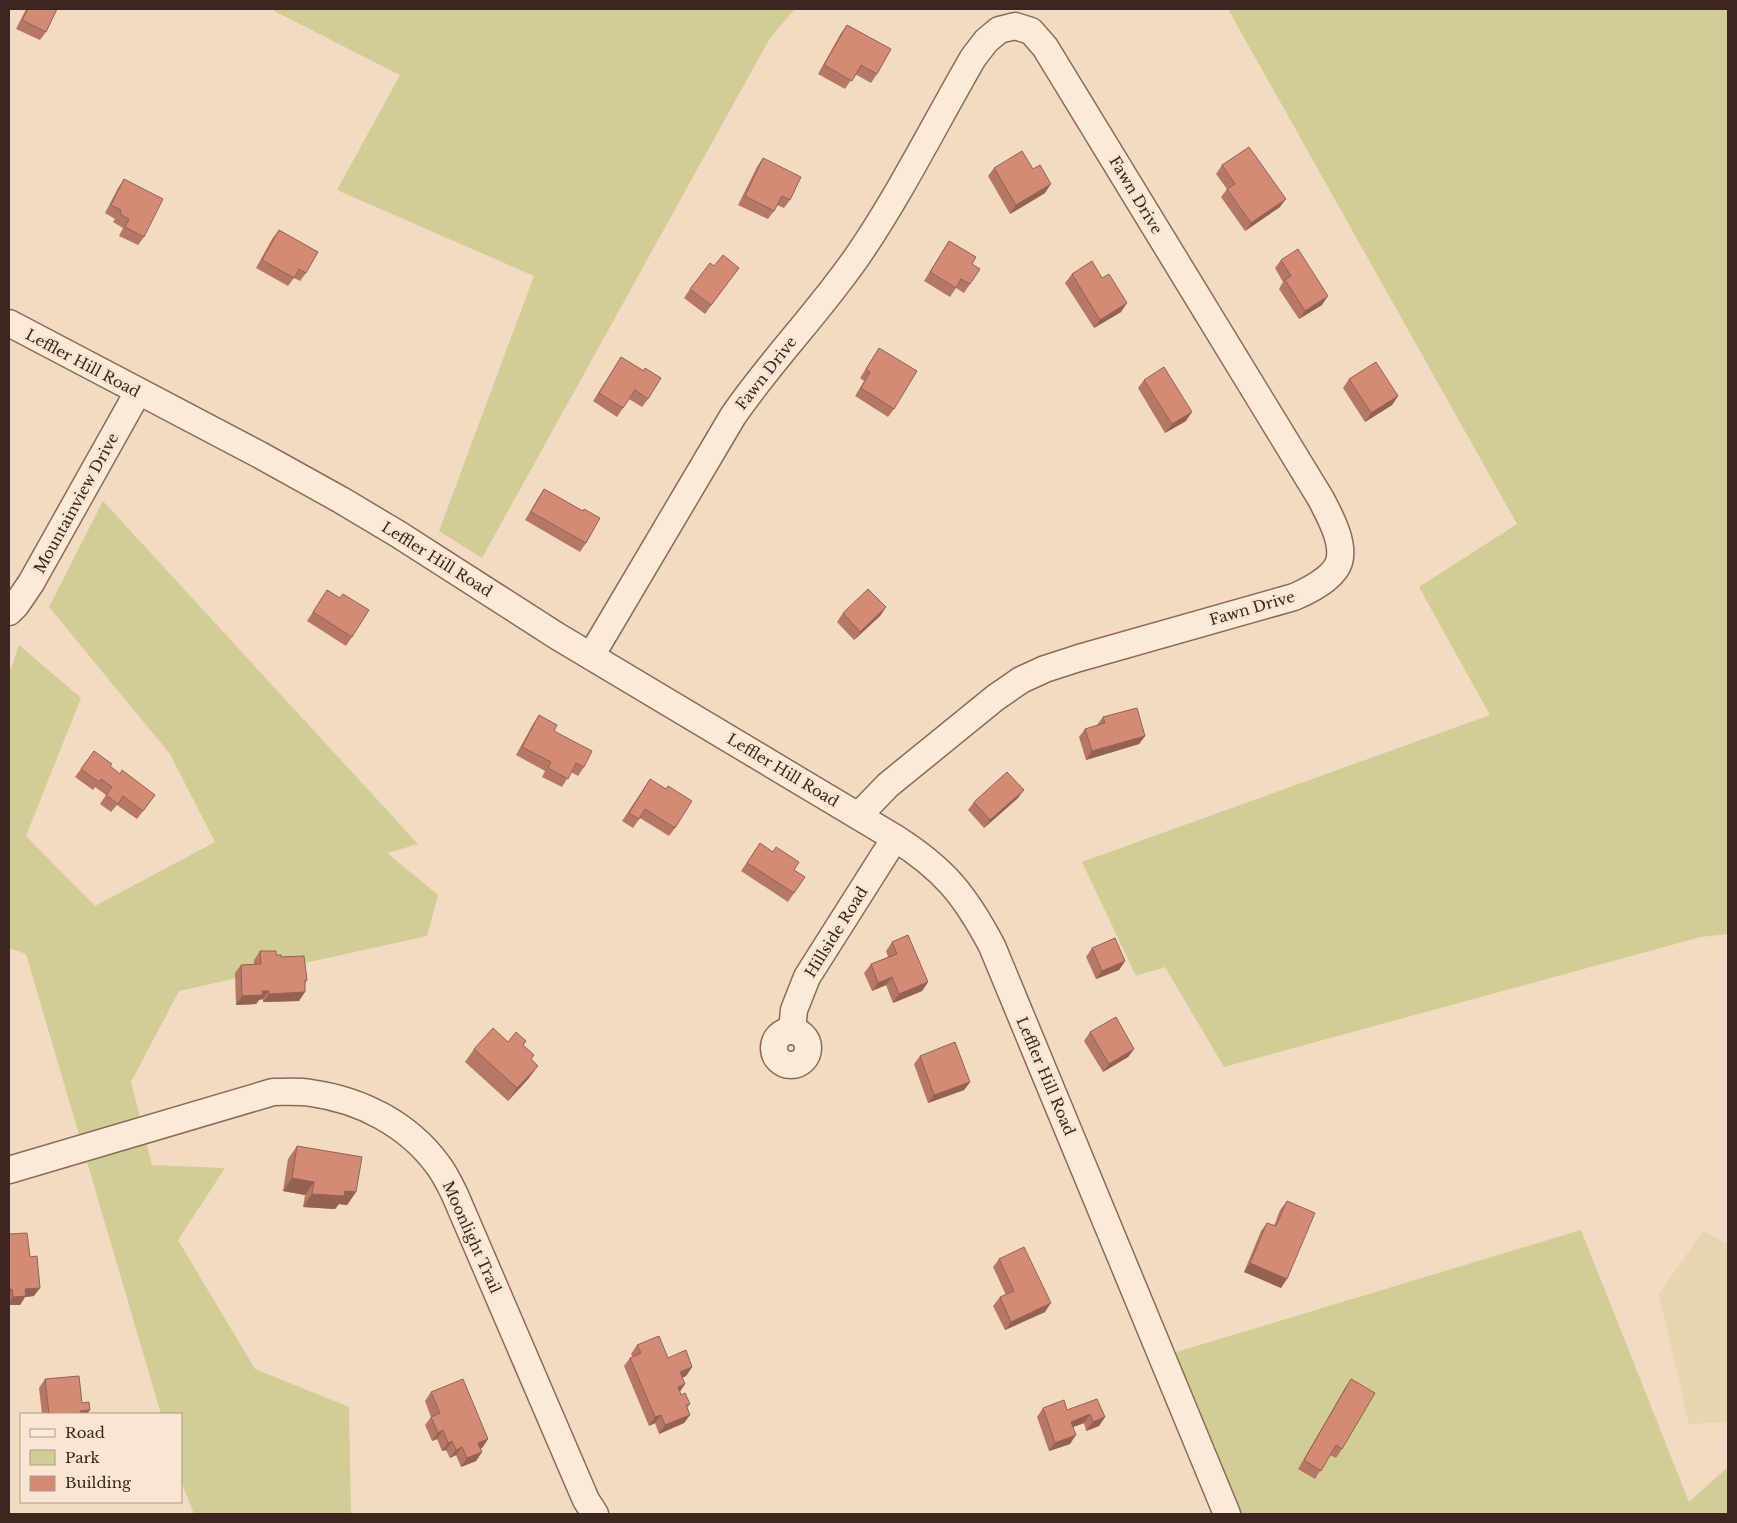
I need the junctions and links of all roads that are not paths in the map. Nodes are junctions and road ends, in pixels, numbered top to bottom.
1 (9, 323) edge
2 (138, 392) junction
3 (9, 612) edge
4 (590, 656) junction
5 (859, 815) junction
6 (895, 838) junction
7 (792, 1031) dead end
8 (9, 1170) edge
9 (594, 1514) edge
10 (1227, 1514) edge

1 - 2 street, Leffler Hill Road
2 - 3 street, Mountainview Drive
2 - 4 street, Leffler Hill Road
4 - 5 street, Leffler Hill Road
4 - 5 street, Fawn Drive
5 - 6 street, Leffler Hill Road
6 - 7 street, Hillside Road
6 - 10 street, Leffler Hill Road
8 - 9 street, Moonlight Trail

